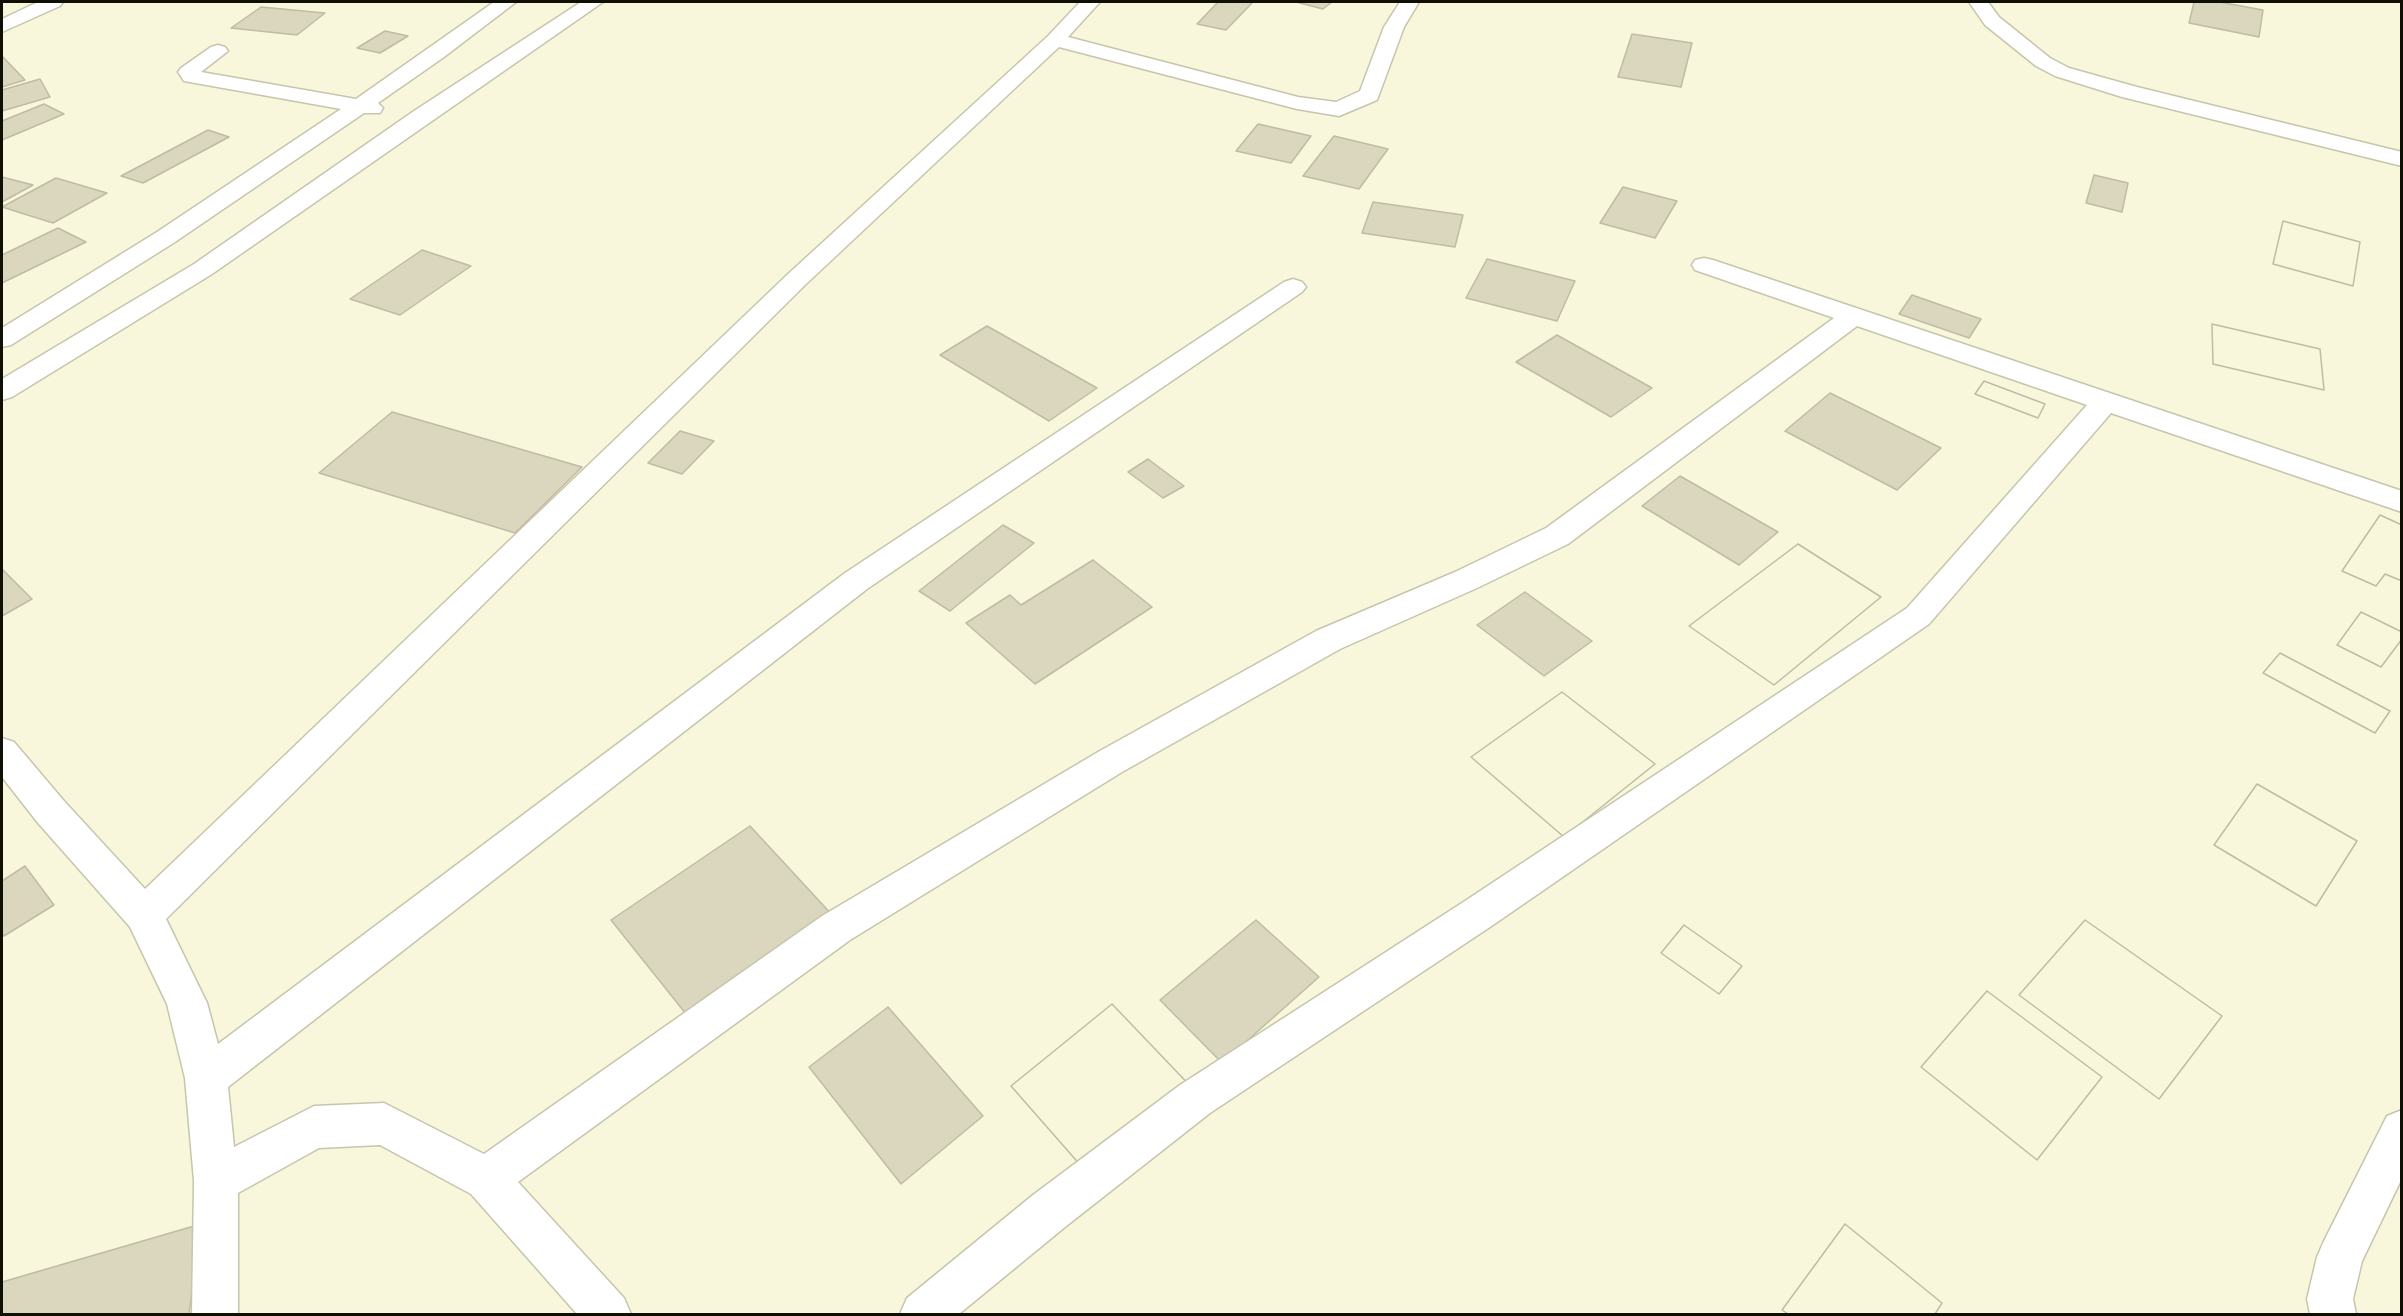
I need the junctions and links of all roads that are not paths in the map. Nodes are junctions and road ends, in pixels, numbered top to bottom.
1 (54, 2) edge
2 (506, 2) edge
3 (593, 2) edge
4 (1090, 2) edge
5 (1408, 2) edge
6 (1979, 2) edge
7 (2, 26) edge
8 (1055, 40) junction
9 (218, 51) dead end
10 (361, 106) junction
11 (422, 116) junction
12 (2402, 159) edge
13 (1704, 265) dead end
14 (1293, 287) dead end
15 (1854, 316) junction
16 (6, 331) edge
17 (2, 391) edge
18 (2106, 401) junction
19 (2402, 502) edge
20 (2, 752) edge
21 (144, 915) junction
22 (206, 1078) junction
23 (2402, 1131) edge
24 (486, 1179) junction
25 (216, 1181) junction
26 (215, 1314) edge
27 (608, 1314) edge
28 (923, 1314) edge
29 (2333, 1314) edge

1 - 7 street
2 - 10 street
3 - 11 street
4 - 8 street
5 - 8 street
6 - 12 street
8 - 21 street
9 - 10 street
10 - 11 street
10 - 16 street
11 - 17 street
13 - 15 street
14 - 22 street
15 - 18 street
15 - 24 street
18 - 19 street
18 - 28 street
20 - 21 street
21 - 22 street
22 - 25 street
23 - 29 street
24 - 25 street
24 - 27 street
25 - 26 street

